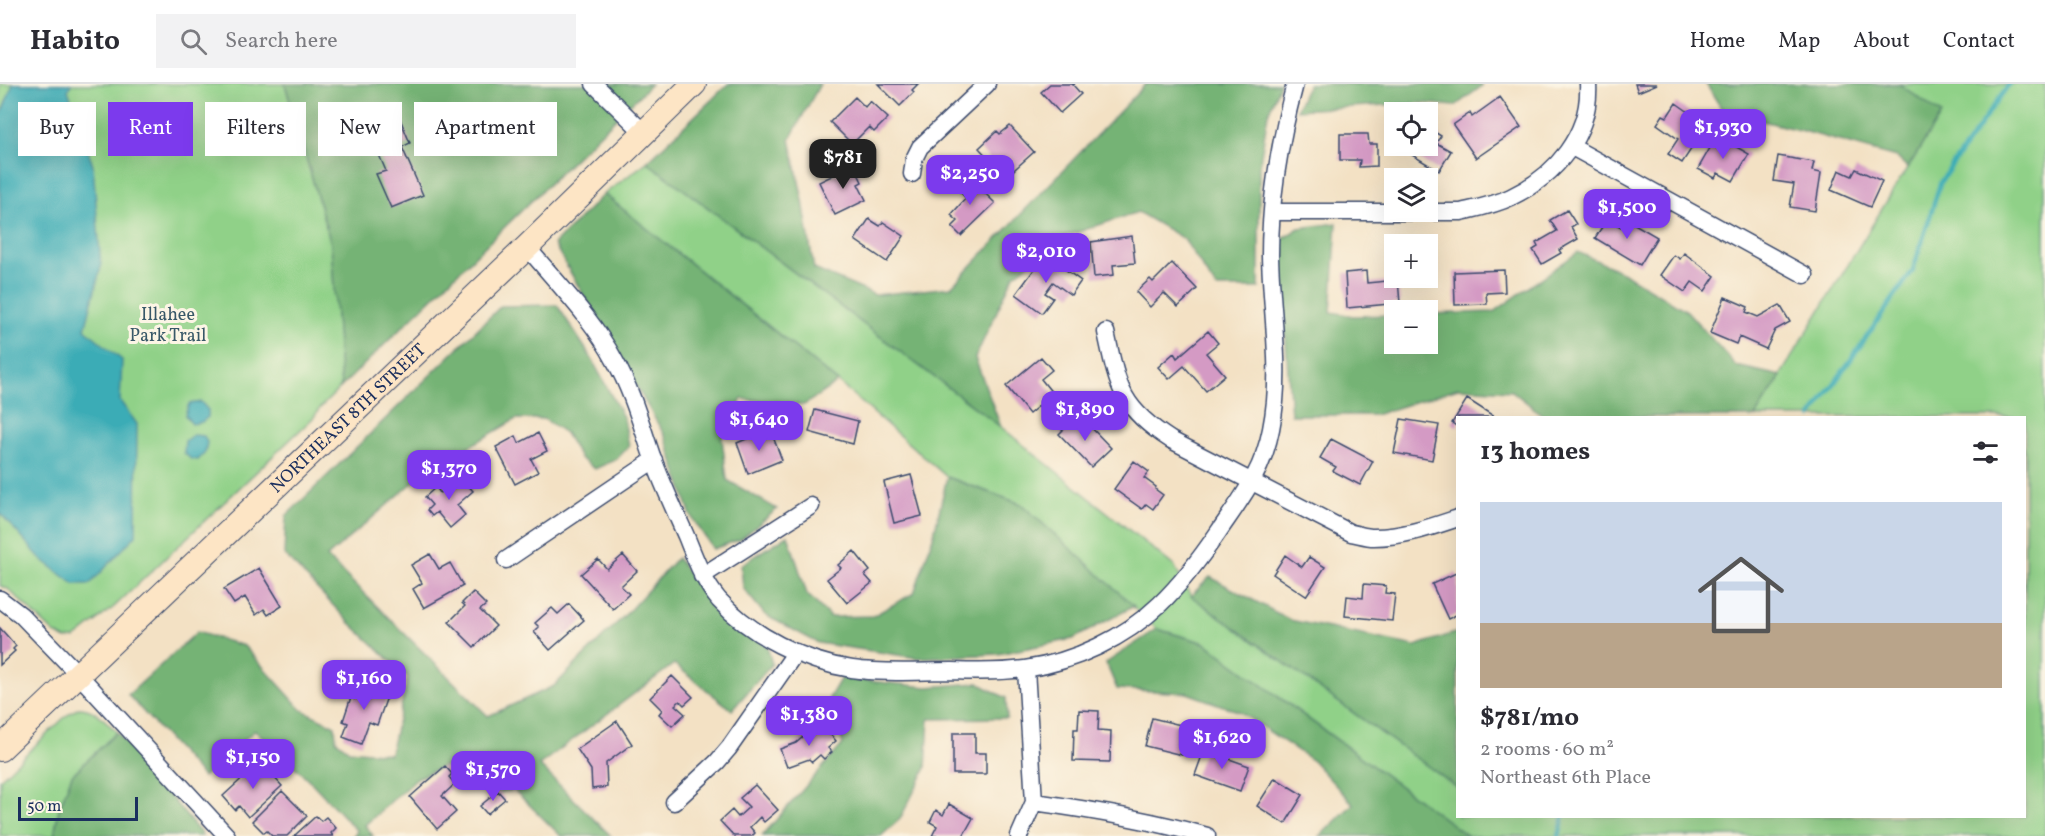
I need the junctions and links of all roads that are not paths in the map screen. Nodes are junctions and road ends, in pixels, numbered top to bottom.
1 (594, 84) edge
2 (694, 84) edge
3 (987, 84) edge
4 (1295, 84) edge
5 (1588, 84) edge
6 (644, 132) junction
7 (1572, 147) junction
8 (912, 174) dead end
9 (1273, 212) junction
10 (527, 247) junction
11 (1805, 275) dead end
12 (1106, 332) dead end
13 (654, 460) junction
14 (1253, 482) junction
15 (811, 506) dead end
16 (1456, 519) edge
17 (506, 560) dead end
18 (702, 576) junction
19 (0, 599) edge
20 (796, 652) junction
21 (1026, 669) junction
22 (78, 674) junction
23 (0, 749) edge
24 (674, 802) dead end
25 (1034, 802) junction
26 (227, 836) edge
27 (1019, 836) edge
28 (1207, 836) edge

1 - 6 street
2 - 6 street, NORTHEAST 8TH STREET
3 - 8 street
4 - 9 street
5 - 7 street
6 - 10 street, NORTHEAST 8TH STREET
7 - 9 street
7 - 11 street
9 - 14 street
10 - 13 street
10 - 22 street, NORTHEAST 8TH STREET
12 - 14 street
13 - 17 street
13 - 18 street
14 - 16 street
14 - 21 street
15 - 18 street
18 - 20 street
19 - 22 street
20 - 21 street
20 - 24 street
21 - 25 street
22 - 23 street, NORTHEAST 8TH STREET
22 - 26 street
25 - 27 street
25 - 28 street

